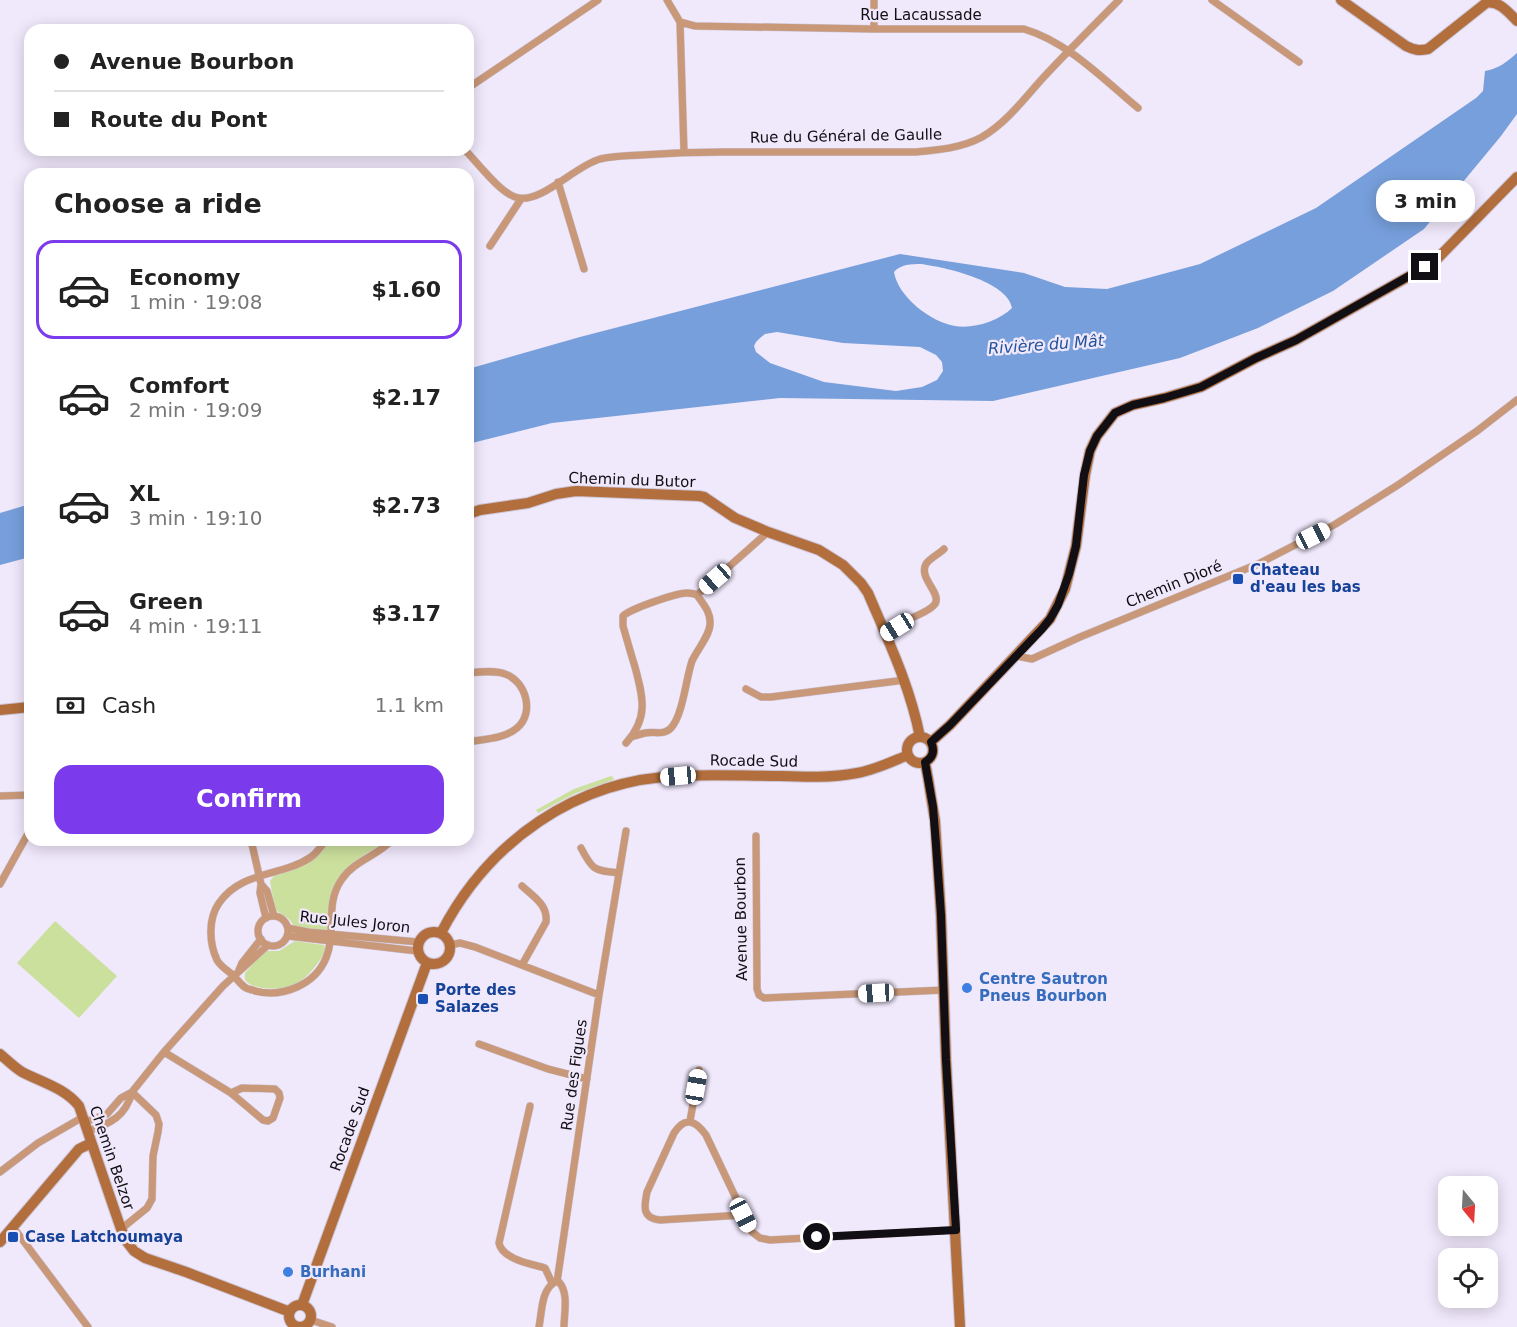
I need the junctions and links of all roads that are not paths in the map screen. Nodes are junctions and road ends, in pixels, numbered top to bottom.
1 (598, 0) edge
2 (667, 0) edge
3 (874, 0) edge
4 (1119, 0) edge
5 (1212, 0) edge
6 (1341, 0) edge
7 (1492, 1) edge
8 (1514, 18) edge
9 (681, 22) junction
10 (874, 29) junction
11 (1068, 51) junction
12 (1299, 62) dead end
13 (474, 84) edge
14 (1138, 108) dead end
15 (684, 153) junction
16 (471, 156) edge
17 (1517, 177) edge
18 (558, 182) junction
19 (521, 199) junction
20 (490, 246) dead end
21 (584, 269) dead end
22 (1517, 400) edge
23 (474, 512) edge
24 (768, 532) junction
25 (944, 549) dead end
26 (697, 595) junction
27 (885, 634) junction
28 (1016, 656) junction
29 (474, 673) edge
30 (905, 680) junction
31 (746, 689) dead end
32 (24, 708) edge
33 (0, 710) edge
34 (920, 737) junction
35 (474, 741) edge
36 (931, 742) junction
37 (908, 755) junction
38 (925, 762) junction
39 (24, 795) edge
40 (0, 796) edge
41 (626, 831) dead end
42 (756, 836) dead end
43 (24, 841) edge
44 (252, 846) edge
45 (322, 846) edge
46 (384, 846) edge
47 (581, 848) dead end
48 (619, 873) junction
49 (259, 875) junction
50 (0, 884) edge
51 (522, 886) dead end
52 (270, 917) junction
53 (288, 932) junction
54 (441, 933) junction
55 (332, 938) junction
56 (261, 939) junction
57 (268, 945) junction
58 (450, 945) junction
59 (418, 947) junction
60 (428, 963) junction
61 (522, 965) junction
62 (237, 973) junction
63 (944, 990) junction
64 (599, 995) junction
65 (479, 1044) dead end
66 (164, 1052) junction
67 (0, 1054) edge
68 (699, 1071) dead end
69 (587, 1078) junction
70 (132, 1092) junction
71 (231, 1093) junction
72 (530, 1106) dead end
73 (690, 1121) junction
74 (85, 1123) junction
75 (91, 1143) junction
76 (0, 1172) edge
77 (743, 1215) junction
78 (13, 1227) junction
79 (121, 1229) junction
80 (956, 1230) junction
81 (0, 1242) edge
82 (554, 1283) junction
83 (302, 1305) junction
84 (290, 1312) junction
85 (310, 1320) junction
86 (296, 1326) edge
87 (88, 1327) edge
88 (332, 1327) edge
89 (539, 1327) edge
90 (564, 1327) edge
91 (960, 1327) edge

1 - 13 street
2 - 9 street
3 - 10 street
4 - 11 street, Rue du Général de Gaulle
5 - 12 street
6 - 7 main road
7 - 8 main road
9 - 10 street, Rue Lacaussade
9 - 15 street
10 - 11 street, Rue Lacaussade
11 - 14 street, Rue Lacaussade
11 - 15 street, Rue du Général de Gaulle
15 - 18 street, Rue du Général de Gaulle
16 - 19 street
17 - 28 main road
18 - 19 street, Rue du Général de Gaulle
18 - 21 street
19 - 20 street
22 - 28 street, Chemin Dioré
23 - 24 main road, Chemin du Butor
24 - 26 street
24 - 27 main road, Chemin du Butor
25 - 27 street
26 - 26 street
27 - 30 main road, Chemin du Butor
28 - 36 main road
29 - 35 street
30 - 31 street
30 - 34 main road, Chemin du Butor
32 - 33 main road
34 - 36 main road
34 - 37 main road
36 - 38 main road
37 - 38 main road
37 - 54 main road, Rocade Sud
38 - 63 main road
39 - 40 street
41 - 48 street, Rue des Figues
42 - 63 street, Avenue Bourbon
43 - 50 street
44 - 49 street
45 - 49 street
46 - 55 street
47 - 48 street
48 - 64 street, Rue des Figues
49 - 52 street
49 - 62 street
51 - 61 street
52 - 53 street
52 - 56 street
53 - 55 street, Rue Jules Joron
53 - 57 street
54 - 58 main road
54 - 59 main road
55 - 59 street, Rue Jules Joron
55 - 62 street
56 - 57 street
56 - 62 street
57 - 62 street
58 - 60 main road
58 - 61 street
59 - 60 main road
60 - 83 main road, Rocade Sud
61 - 64 street
62 - 66 street
63 - 80 main road
64 - 69 street, Rue des Figues
65 - 69 street
66 - 70 street
66 - 71 street
67 - 74 main road, Chemin Belzor
68 - 73 street
69 - 82 street, Rue des Figues
70 - 74 street
70 - 79 street
71 - 71 street
72 - 82 street
73 - 77 street
73 - 77 street
74 - 75 main road, Chemin Belzor
74 - 76 street
75 - 78 main road
75 - 79 main road, Chemin Belzor
77 - 80 street
78 - 81 main road
78 - 87 street
79 - 84 main road, Chemin Belzor
80 - 91 main road
82 - 89 street
82 - 90 street
83 - 84 main road
83 - 85 main road
84 - 86 main road
85 - 86 main road
85 - 88 street

